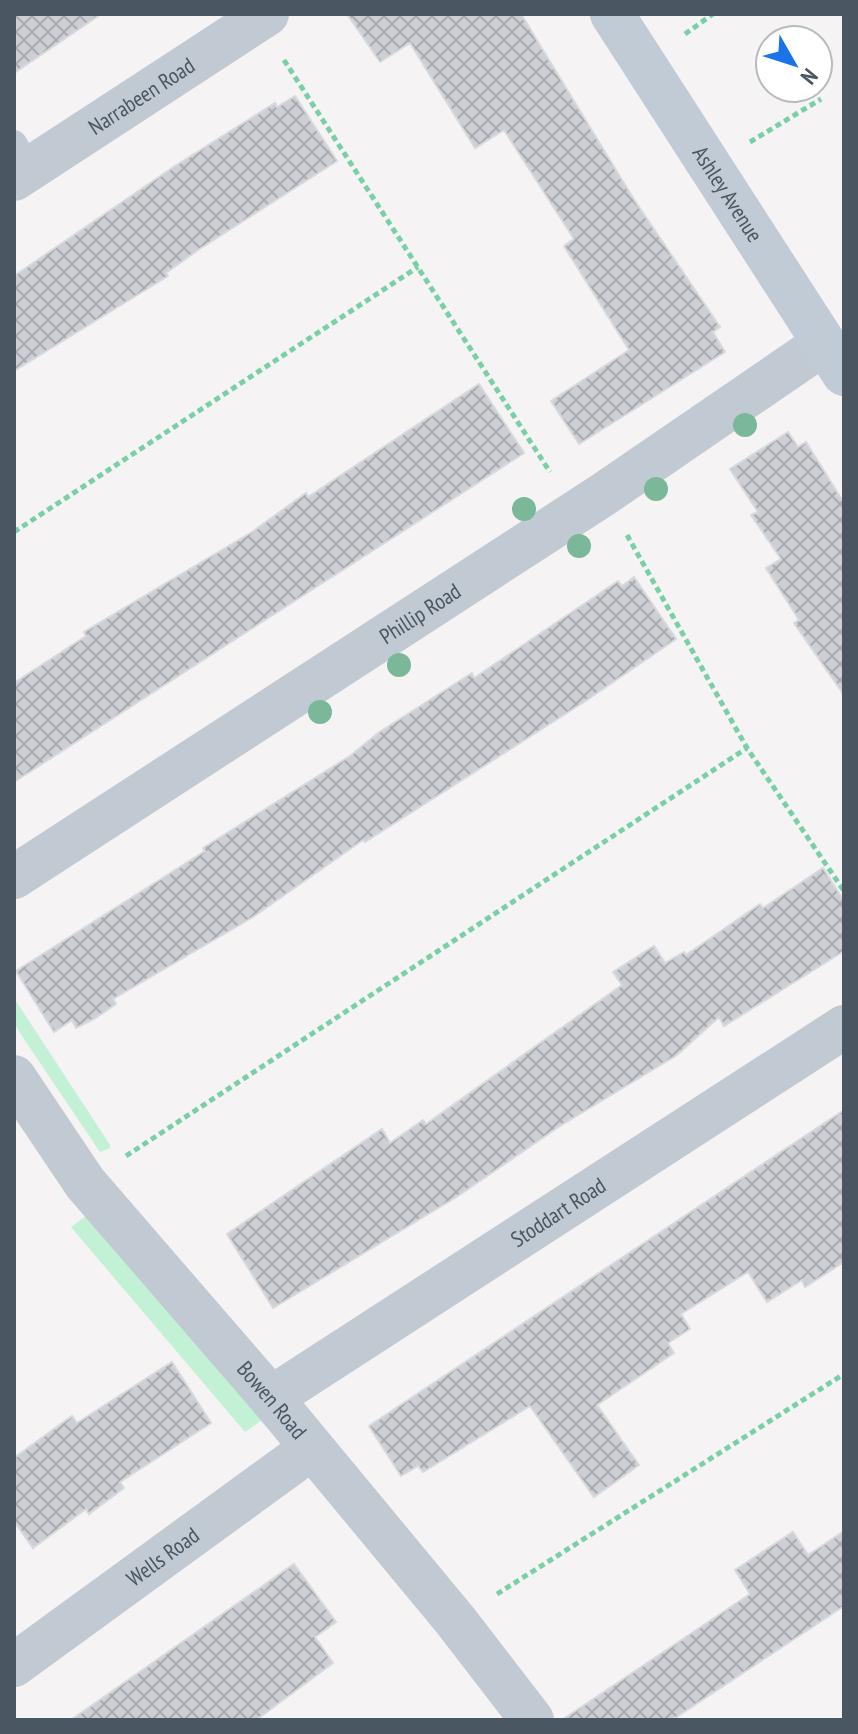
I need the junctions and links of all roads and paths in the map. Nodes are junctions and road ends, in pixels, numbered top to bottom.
1 (267, 14) edge
2 (612, 14) edge
3 (713, 14) edge
4 (675, 41) dead end
5 (281, 56) dead end
6 (813, 104) edge
7 (745, 145) dead end
8 (19, 163) edge
9 (418, 267) junction
10 (834, 359) edge
11 (556, 480) dead end
12 (620, 524) dead end
13 (14, 532) edge
14 (747, 748) junction
15 (14, 877) edge
16 (844, 891) edge
17 (844, 1027) edge
18 (14, 1077) edge
19 (85, 1183) junction
20 (844, 1374) edge
21 (271, 1398) junction
22 (312, 1448) junction
23 (455, 1620) junction
24 (14, 1665) edge
25 (532, 1720) edge

1 - 8 street, Narrabeen Road
2 - 10 street, Ashley Avenue
3 - 4 path
5 - 9 path
6 - 7 path
9 - 11 path
9 - 13 path
10 - 15 street, Phillip Road
12 - 14 path
14 - 16 path
14 - 19 path
17 - 21 street, Stoddart Road
18 - 19 street, Bowen Road
19 - 21 street, Bowen Road
20 - 23 path
21 - 22 street, Bowen Road
22 - 23 street, Bowen Road
22 - 24 street, Wells Road
23 - 25 street, Bowen Road

